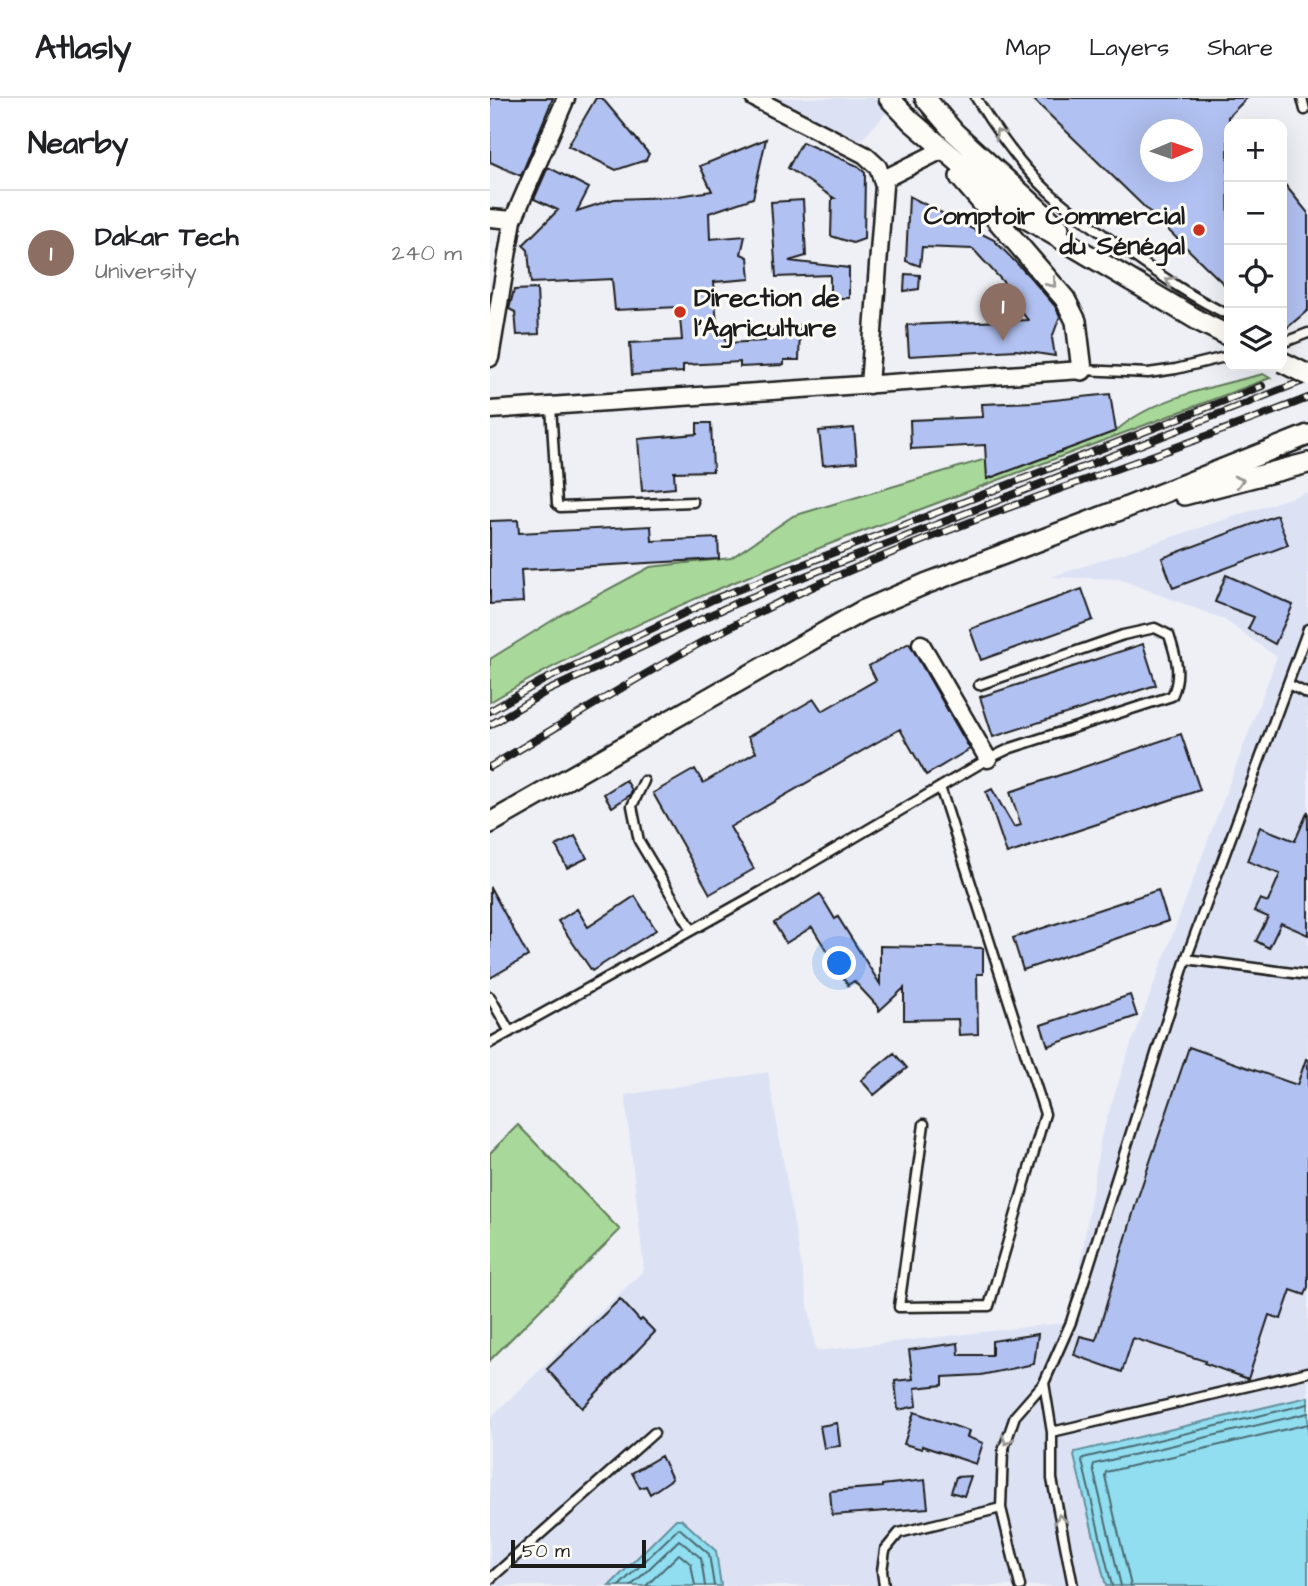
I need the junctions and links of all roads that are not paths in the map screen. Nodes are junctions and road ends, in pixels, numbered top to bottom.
1 (566, 98) edge
2 (754, 98) edge
3 (889, 98) edge
4 (925, 98) edge
5 (936, 98) edge
6 (976, 98) edge
7 (1302, 98) edge
8 (1305, 110) dead end
9 (911, 121) junction
10 (954, 132) junction
11 (938, 152) junction
12 (882, 180) junction
13 (1024, 206) junction
14 (490, 218) edge
15 (513, 220) junction
16 (1224, 312) edge
17 (1308, 333) edge
18 (1224, 334) edge
19 (1287, 340) edge
20 (1224, 357) edge
21 (490, 358) edge
22 (1287, 364) edge
23 (1082, 370) junction
24 (1308, 375) edge
25 (869, 384) junction
26 (551, 406) junction
27 (490, 410) edge
28 (1308, 435) edge
29 (1308, 463) edge
30 (693, 502) dead end
31 (1125, 508) junction
32 (1308, 629) edge
33 (921, 644) dead end
34 (1287, 684) junction
35 (979, 685) dead end
36 (1308, 694) edge
37 (988, 759) junction
38 (644, 781) dead end
39 (940, 787) junction
40 (490, 823) edge
41 (692, 930) junction
42 (1186, 959) junction
43 (1308, 975) edge
44 (490, 997) edge
45 (510, 1032) junction
46 (490, 1043) edge
47 (924, 1124) dead end
48 (1308, 1372) edge
49 (1044, 1383) junction
50 (1052, 1432) junction
51 (654, 1433) dead end
52 (1001, 1508) junction
53 (490, 1579) edge
54 (884, 1586) edge
55 (1020, 1586) edge
56 (1073, 1586) edge

1 - 15 street
2 - 12 street
3 - 9 street
4 - 10 street
5 - 10 lane
16 -> 6 lane
7 - 8 lane
9 - 11 street
9 - 13 street
10 - 13 street
11 - 12 street
11 -> 23 street
12 - 25 street
13 - 18 street
14 - 15 street
15 - 21 street
17 - 19 lane
20 - 23 lane
22 - 24 street, bridge
23 - 25 street
25 - 26 street
26 - 27 street
26 - 30 lane
28 - 31 street
31 -> 29 street
31 - 40 street
32 - 34 lane
33 - 37 street
34 - 36 lane
34 - 42 lane
35 - 37 lane
37 - 39 lane
38 - 41 lane
39 - 41 lane
39 - 47 lane
41 - 45 lane
42 - 43 lane
42 - 49 lane
44 - 45 lane
45 - 46 lane
48 - 50 lane
49 - 50 lane
49 -> 52 lane
56 -> 50 lane
51 - 53 lane
52 - 54 lane
52 - 55 lane

